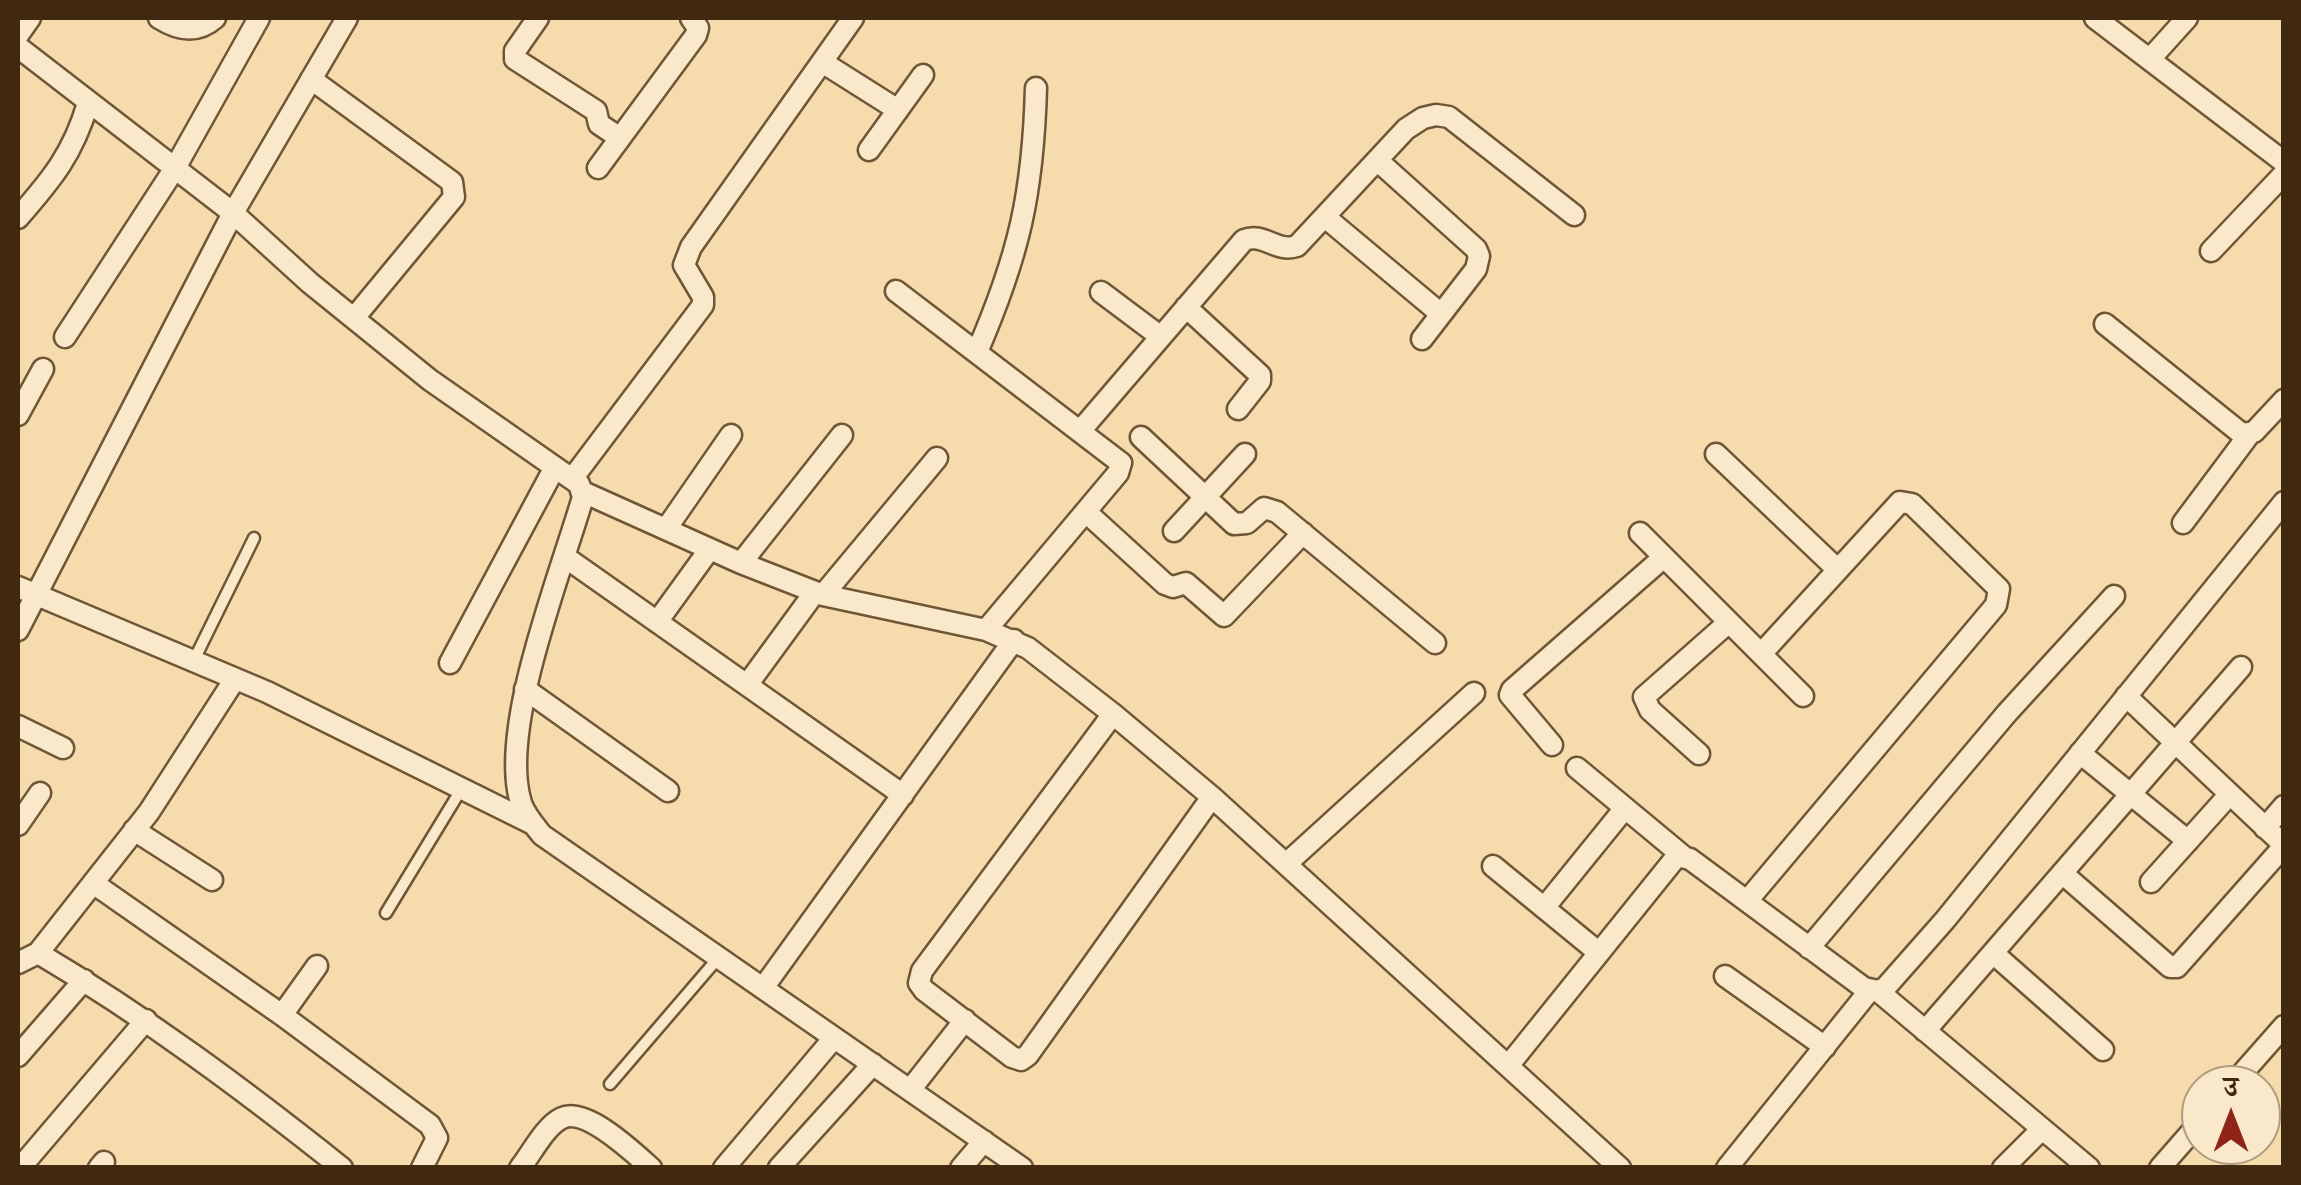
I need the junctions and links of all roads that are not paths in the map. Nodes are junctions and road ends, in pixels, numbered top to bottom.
1 (30, 18) edge
2 (159, 18) edge
3 (215, 18) edge
4 (259, 18) edge
5 (347, 18) edge
6 (538, 18) edge
7 (690, 18) edge
8 (853, 18) edge
9 (2095, 18) edge
10 (2187, 18) edge
11 (18, 35) edge
12 (18, 47) edge
13 (2150, 60) junction
14 (822, 62) junction
15 (923, 75) dead end
16 (311, 79) junction
17 (1036, 88) dead end
18 (88, 103) junction
19 (898, 110) junction
20 (620, 138) junction
21 (869, 150) dead end
22 (1377, 160) junction
23 (2284, 162) edge
24 (175, 168) junction
25 (598, 168) dead end
26 (2284, 174) edge
27 (233, 212) junction
28 (1574, 215) dead end
29 (1325, 217) junction
30 (18, 218) edge
31 (2211, 251) dead end
32 (896, 291) dead end
33 (1101, 292) dead end
34 (1186, 307) junction
35 (1441, 314) junction
36 (354, 318) junction
37 (2106, 324) dead end
38 (65, 336) dead end
39 (1161, 337) junction
40 (1422, 338) dead end
41 (977, 352) junction
42 (44, 369) dead end
43 (2284, 400) edge
44 (1238, 408) dead end
45 (18, 414) edge
46 (2276, 422) edge
47 (1081, 430) junction
48 (842, 434) dead end
49 (730, 435) dead end
50 (2248, 436) junction
51 (1141, 438) dead end
52 (1245, 454) dead end
53 (1716, 454) dead end
54 (937, 458) dead end
55 (570, 479) junction
56 (1206, 497) junction
57 (2284, 502) edge
58 (1086, 512) junction
59 (2183, 524) dead end
60 (666, 529) junction
61 (1174, 531) dead end
62 (1303, 533) junction
63 (1640, 533) dead end
64 (254, 538) dead end
65 (709, 550) junction
66 (565, 557) junction
67 (1664, 558) junction
68 (741, 564) junction
69 (1837, 569) junction
70 (27, 591) edge
71 (819, 594) junction
72 (2114, 596) dead end
73 (657, 622) junction
74 (1729, 622) junction
75 (18, 630) edge
76 (986, 630) junction
77 (1014, 640) junction
78 (1435, 643) dead end
79 (1761, 654) junction
80 (194, 661) junction
81 (450, 663) dead end
82 (2241, 667) dead end
83 (235, 679) junction
84 (746, 685) junction
85 (526, 688) junction
86 (1474, 693) dead end
87 (1804, 696) dead end
88 (2126, 696) junction
89 (1113, 714) junction
90 (18, 726) edge
91 (2174, 744) junction
92 (1552, 745) dead end
93 (63, 748) dead end
94 (1698, 754) dead end
95 (2080, 754) junction
96 (1577, 768) dead end
97 (462, 788) junction
98 (668, 791) dead end
99 (40, 793) dead end
100 (2130, 795) junction
101 (2229, 795) junction
102 (904, 796) junction
103 (1212, 797) junction
104 (2284, 806) edge
105 (1625, 808) junction
106 (532, 823) junction
107 (18, 824) edge
108 (2265, 828) junction
109 (134, 830) junction
110 (2188, 840) junction
111 (2284, 845) edge
112 (1683, 856) junction
113 (1286, 864) junction
114 (1493, 866) dead end
115 (2062, 874) junction
116 (212, 880) dead end
117 (2151, 882) dead end
118 (93, 883) junction
119 (1746, 901) junction
120 (1544, 908) junction
121 (386, 913) dead end
122 (1809, 948) junction
123 (38, 952) junction
124 (1598, 952) junction
125 (1993, 953) junction
126 (719, 958) junction
127 (18, 963) edge
128 (317, 966) dead end
129 (1725, 976) dead end
130 (84, 980) junction
131 (762, 988) junction
132 (1874, 991) junction
133 (282, 1015) junction
134 (146, 1020) junction
135 (965, 1020) junction
136 (2284, 1026) edge
137 (1926, 1030) junction
138 (834, 1038) junction
139 (1824, 1047) junction
140 (2103, 1050) dead end
141 (18, 1056) edge
142 (872, 1064) junction
143 (2250, 1065) edge
144 (1508, 1066) junction
145 (610, 1084) dead end
146 (910, 1090) junction
147 (2042, 1129) junction
148 (984, 1141) junction
149 (2181, 1144) edge
150 (20, 1168) edge
151 (342, 1168) edge
152 (422, 1168) edge
153 (520, 1168) edge
154 (651, 1168) edge
155 (724, 1168) edge
156 (779, 1168) edge
157 (961, 1168) edge
158 (1022, 1168) edge
159 (1620, 1168) edge
160 (1727, 1168) edge
161 (2003, 1168) edge
162 (2089, 1168) edge
163 (2160, 1168) edge

1 - 11 street
2 - 3 street
4 - 24 street
5 - 16 street
6 - 20 street
7 - 20 street
8 - 14 street
9 - 13 street
10 - 13 street
12 - 18 street
13 - 23 street
14 - 19 street
14 - 55 street
15 - 19 street
16 - 27 street
16 - 36 street
17 - 41 street
18 - 24 street
18 - 30 street
19 - 21 street
20 - 25 street
22 - 28 street
22 - 29 street
22 - 35 street
24 - 27 street
24 - 38 street
26 - 31 street
27 - 36 street
27 - 70 street
29 - 34 street
29 - 35 street
32 - 41 street
33 - 39 street
34 - 39 street
34 - 44 street
35 - 40 street
36 - 55 street
37 - 50 street
39 - 47 street
41 - 47 street
42 - 45 street
43 - 46 street
46 - 50 street
47 - 58 street
48 - 68 street
49 - 60 street
50 - 59 street
51 - 56 street
52 - 56 street
53 - 69 street
54 - 71 street
55 - 60 street
55 - 66 street
55 - 81 street
56 - 61 street
56 - 62 street
57 - 88 street
58 - 62 street
58 - 76 street
60 - 65 street
62 - 78 street
63 - 67 street
64 - 80 lane
65 - 68 street
65 - 73 street
66 - 73 street
66 - 85 street
67 - 74 street
67 - 92 street
68 - 71 street
69 - 79 street
69 - 119 street
70 - 75 street
70 - 80 street
71 - 76 street
71 - 84 street
72 - 122 street
73 - 84 street
74 - 79 street
74 - 94 street
76 - 77 street
77 - 89 street
77 - 102 street
79 - 87 street
80 - 83 street
82 - 91 street
83 - 97 street
83 - 109 street
84 - 102 street
85 - 98 street
85 - 106 street
86 - 113 street
88 - 91 street
88 - 95 street
89 - 103 street
89 - 135 street
90 - 93 street
91 - 100 street
91 - 101 street
95 - 100 street
95 - 132 street
96 - 105 street
97 - 106 street
97 - 121 lane
99 - 107 street
100 - 110 street
100 - 115 street
101 - 108 street
101 - 110 street
102 - 131 street
103 - 113 street
103 - 135 street
104 - 108 street
105 - 112 street
105 - 120 street
106 - 126 street
108 - 111 street
109 - 116 street
109 - 118 street
110 - 117 street
111 - 115 street
112 - 119 street
112 - 124 street
113 - 144 street
114 - 120 street
115 - 125 street
118 - 123 street
118 - 133 street
119 - 122 street
120 - 124 street
122 - 132 street
123 - 127 street
123 - 130 street
124 - 144 street
125 - 137 street
125 - 140 street
126 - 131 street
126 - 145 lane
128 - 133 street
129 - 139 street
130 - 134 street
130 - 141 street
131 - 138 street
132 - 137 street
132 - 139 street
133 - 152 street
134 - 150 street
134 - 151 street
135 - 146 street
136 - 143 street
137 - 147 street
138 - 142 street
138 - 155 street
139 - 160 street
142 - 146 street
142 - 156 street
144 - 159 street
146 - 148 street
147 - 161 street
147 - 162 street
148 - 157 street
148 - 158 street
149 - 163 street
153 - 154 street

